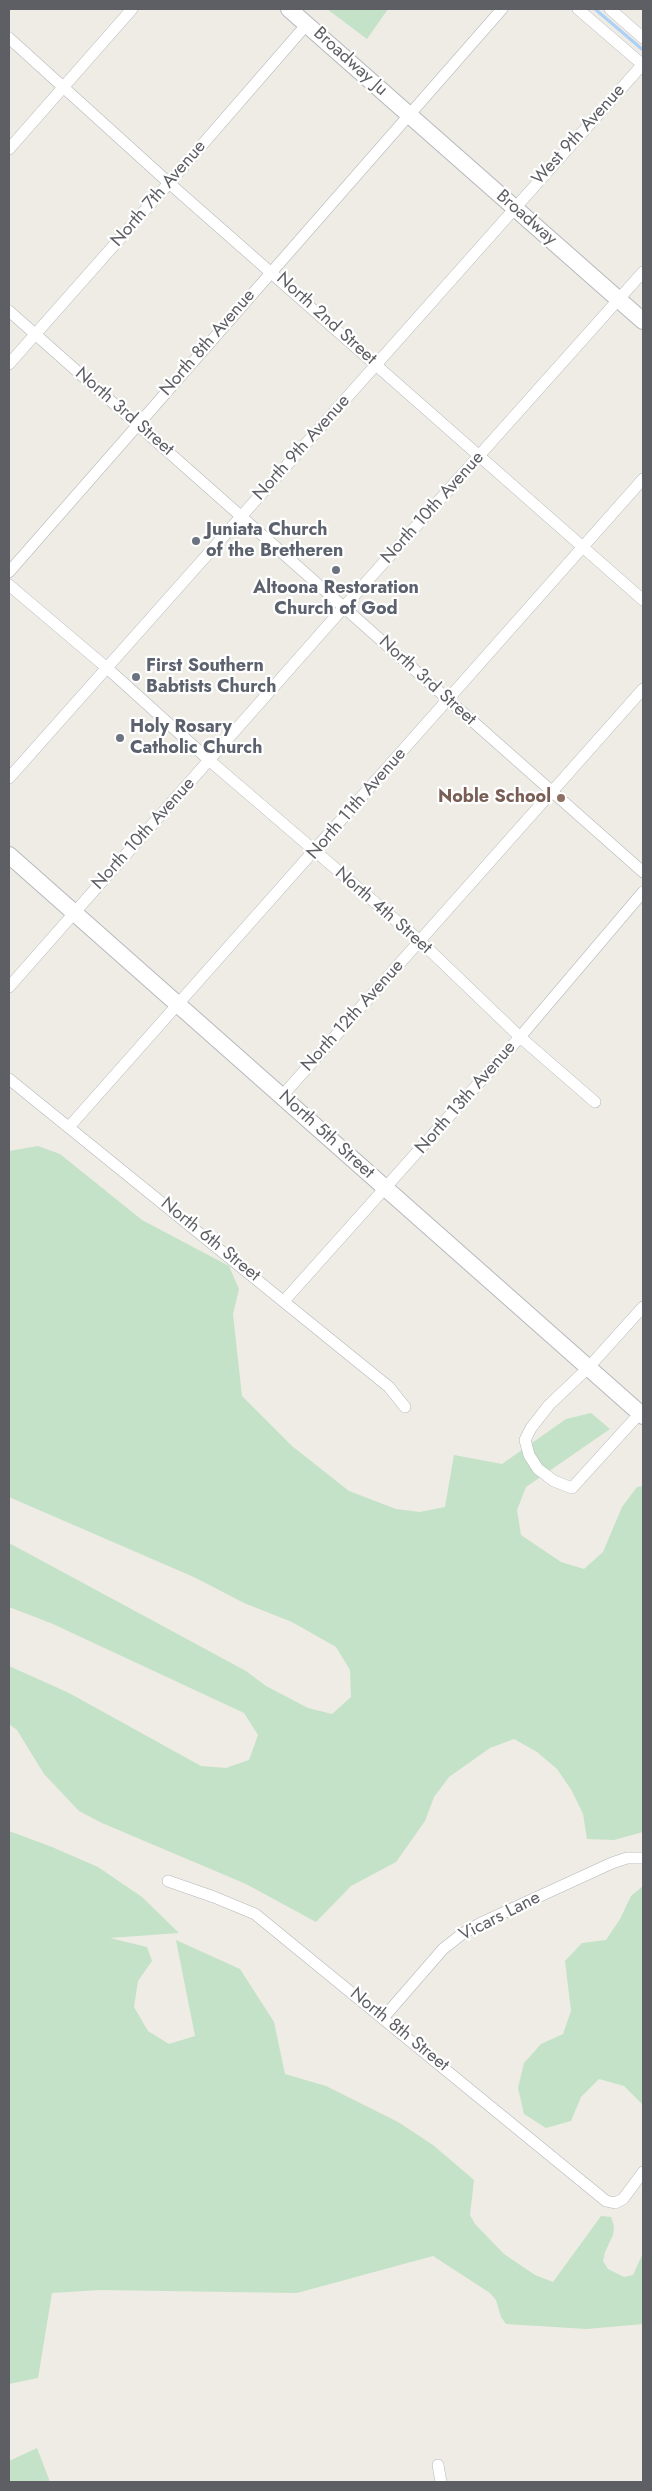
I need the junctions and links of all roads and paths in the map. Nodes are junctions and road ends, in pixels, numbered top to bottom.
1 (132, 9) edge
2 (289, 9) edge
3 (502, 9) edge
4 (578, 9) edge
5 (610, 9) edge
6 (307, 24) junction
7 (9, 38) edge
8 (643, 38) edge
9 (643, 64) edge
10 (64, 87) junction
11 (410, 115) junction
12 (9, 149) edge
13 (169, 183) junction
14 (514, 207) junction
15 (272, 271) junction
16 (643, 272) edge
17 (619, 299) junction
18 (9, 311) edge
19 (643, 321) edge
20 (35, 334) junction
21 (9, 364) edge
22 (376, 364) junction
23 (137, 424) junction
24 (481, 455) junction
25 (643, 479) edge
26 (241, 516) junction
27 (584, 547) junction
28 (9, 572) edge
29 (9, 585) edge
30 (643, 600) edge
31 (344, 607) junction
32 (107, 668) junction
33 (643, 690) edge
34 (448, 700) junction
35 (210, 761) junction
36 (9, 778) edge
37 (553, 792) junction
38 (315, 852) junction
39 (9, 855) edge
40 (643, 872) edge
41 (643, 892) edge
42 (74, 914) junction
43 (420, 941) junction
44 (9, 988) edge
45 (178, 1004) junction
46 (520, 1037) junction
47 (9, 1079) edge
48 (283, 1096) junction
49 (595, 1102) dead end
50 (69, 1127) junction
51 (386, 1189) junction
52 (284, 1301) junction
53 (643, 1307) edge
54 (588, 1368) junction
55 (405, 1407) dead end
56 (641, 1414) edge
57 (643, 1858) edge
58 (168, 1882) dead end
59 (384, 2017) junction
60 (643, 2172) edge
61 (438, 2465) dead end
62 (440, 2482) edge

1 - 10 street
2 - 6 street, Broadway Ju
3 - 11 street, North 8th Avenue
4 - 9 street
5 - 8 street
6 - 11 street, Broadway Ju
6 - 13 street, North 7th Avenue
7 - 10 street, North 2nd Street
9 - 14 street, West 9th Avenue
10 - 12 street
10 - 13 street, North 2nd Street
11 - 14 street, Broadway
11 - 15 street, North 8th Avenue
13 - 15 street, North 2nd Street
13 - 20 street, North 7th Avenue
14 - 17 street, Broadway
14 - 22 street, North 9th Avenue
15 - 22 street, North 2nd Street
15 - 23 street, North 8th Avenue
16 - 17 street, North 10th Avenue
17 - 19 street, Broadway
17 - 24 street, North 10th Avenue
18 - 20 street, North 3rd Street
20 - 21 street, North 7th Avenue
20 - 23 street, North 3rd Street
22 - 24 street, North 2nd Street
22 - 26 street, North 9th Avenue
23 - 26 street, North 3rd Street
23 - 28 street, North 8th Avenue
24 - 27 street, North 2nd Street
24 - 31 street, North 10th Avenue
25 - 27 street, North 11th Avenue
26 - 31 street, North 3rd Street
26 - 32 street, North 9th Avenue
27 - 30 street, North 2nd Street
27 - 34 street, North 11th Avenue
29 - 32 street, North 4th Street
31 - 34 street, North 3rd Street
31 - 35 street, North 10th Avenue
32 - 35 street, North 4th Street
32 - 36 street, North 9th Avenue
33 - 37 street, North 12th Avenue
34 - 37 street, North 3rd Street
34 - 38 street, North 11th Avenue
35 - 38 street, North 4th Street
35 - 42 street, North 10th Avenue
37 - 40 street, North 3rd Street
37 - 43 street, North 12th Avenue
38 - 43 street, North 4th Street
38 - 45 street, North 11th Avenue
39 - 42 street, North 5th Street
41 - 46 street, North 13th Avenue
42 - 44 street, North 10th Avenue
42 - 45 street, North 5th Street
43 - 46 street, North 4th Street
43 - 48 street, North 12th Avenue
45 - 48 street, North 5th Street
45 - 50 street, North 11th Avenue
46 - 49 street, North 4th Street
46 - 51 street, North 13th Avenue
47 - 50 street, North 6th Street
48 - 51 street, North 5th Street
50 - 52 street, North 6th Street
51 - 52 street, North 13th Avenue
51 - 54 street, North 5th Street
52 - 55 street, North 6th Street
53 - 54 street
54 - 56 street, North 5th Street
54 - 56 street
57 - 59 street, Vicars Lane
58 - 59 street, North 8th Street
59 - 60 street, North 8th Street
61 - 62 street

